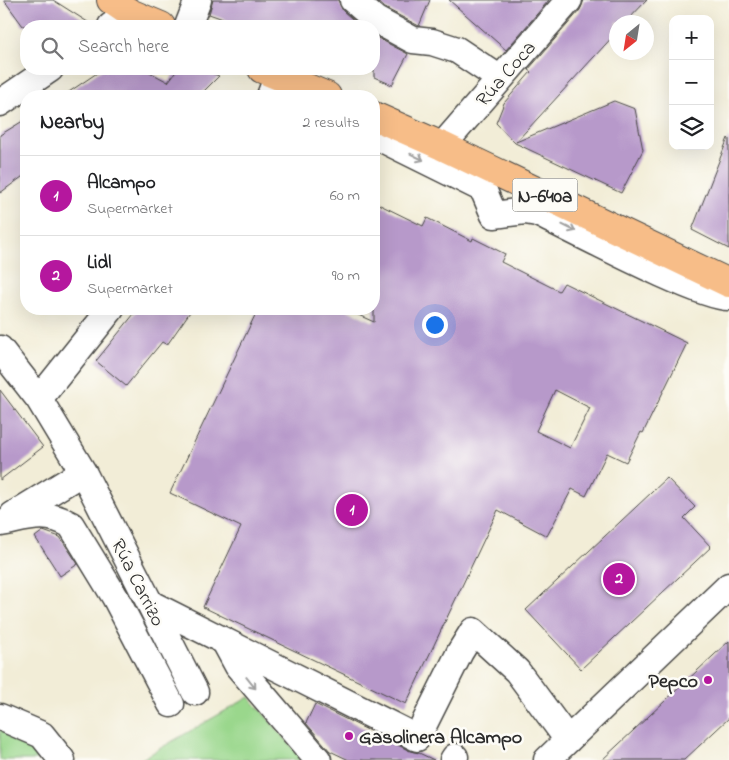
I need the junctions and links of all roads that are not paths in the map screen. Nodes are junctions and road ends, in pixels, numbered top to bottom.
1 (198, 0) edge
2 (353, 0) edge
3 (569, 0) edge
4 (117, 13) edge
5 (141, 20) edge
6 (190, 20) edge
7 (376, 20) edge
8 (380, 22) edge
9 (41, 75) edge
10 (499, 78) junction
11 (270, 80) edge
12 (306, 90) edge
13 (0, 103) edge
14 (380, 119) edge
15 (380, 138) edge
16 (442, 146) junction
17 (729, 283) edge
18 (729, 297) edge
19 (106, 315) edge
20 (0, 349) edge
21 (39, 399) junction
22 (83, 472) junction
23 (0, 523) edge
24 (729, 586) edge
25 (151, 604) junction
26 (225, 642) junction
27 (195, 692) dead end
28 (171, 704) dead end
29 (0, 717) edge
30 (568, 740) junction
31 (62, 760) edge
32 (318, 760) edge
33 (547, 760) edge

1 - 6 street
2 - 7 street
3 - 10 street, Rúa Coca
4 - 5 main road
8 - 10 street
9 - 13 street
10 - 16 street, Rúa Coca
11 - 12 main road
14 - 16 main road, N-640a
15 -> 18 street
16 - 17 main road, N-640a
19 - 21 street
20 - 21 street, Rúa Carrizo
21 - 22 street, Rúa Carrizo
22 - 23 street
22 - 25 street, Rúa Carrizo
23 - 28 street
24 - 30 street
25 - 26 street
25 - 27 street, Rúa Carrizo
26 - 30 street
26 -> 32 street
29 - 31 street
30 - 33 street

